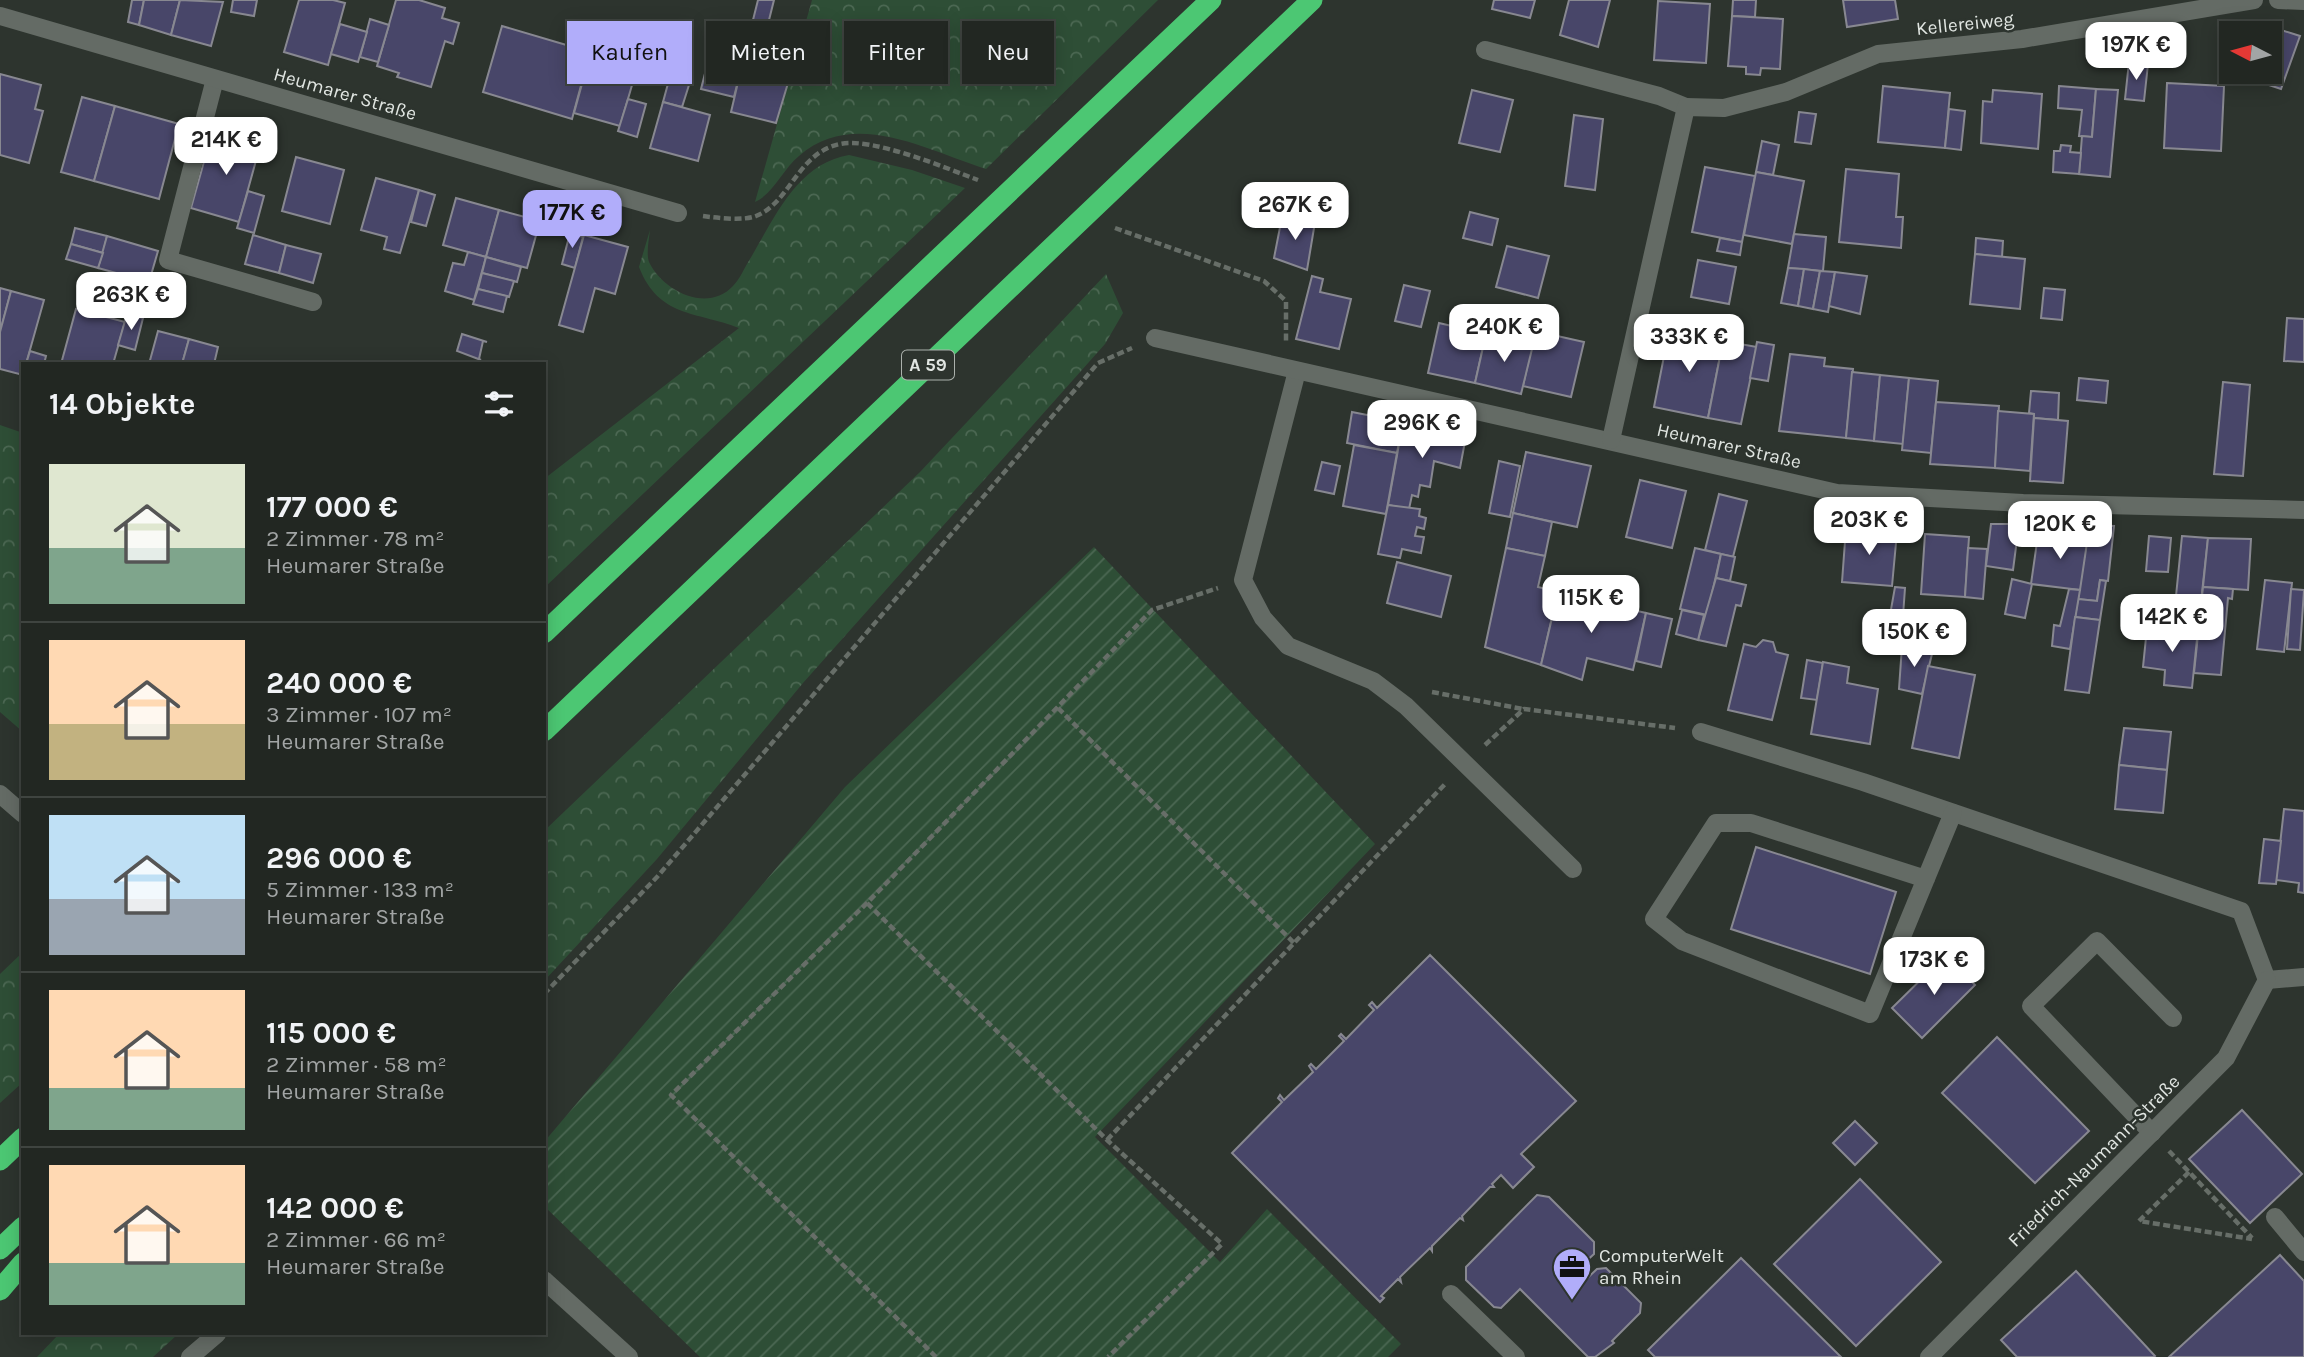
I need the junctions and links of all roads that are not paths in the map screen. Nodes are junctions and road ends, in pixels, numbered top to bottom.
1 (1211, 0) edge
2 (1312, 0) edge
3 (2254, 0) edge
4 (2278, 0) edge
5 (2304, 1) edge
6 (0, 16) edge
7 (1485, 50) dead end
8 (215, 79) junction
9 (1686, 107) junction
10 (678, 213) road end
11 (313, 302) dead end
12 (1155, 338) road end
13 (1289, 369) junction
14 (1611, 440) junction
15 (2304, 509) edge
16 (546, 632) edge
17 (546, 730) edge
18 (1701, 732) road end
19 (0, 794) edge
20 (21, 812) edge
21 (1954, 813) junction
22 (1573, 869) dead end
23 (1926, 879) junction
24 (2304, 977) edge
25 (2267, 980) junction
26 (2173, 1018) dead end
27 (2152, 1133) junction
28 (21, 1140) edge
29 (0, 1160) edge
30 (2275, 1217) road end
31 (21, 1229) edge
32 (0, 1249) edge
33 (2304, 1252) edge
34 (21, 1265) edge
35 (546, 1282) edge
36 (0, 1290) edge
37 (1451, 1294) dead end
38 (216, 1335) edge
39 (190, 1357) edge
40 (629, 1357) edge
41 (1516, 1357) edge
42 (1929, 1357) edge

1 - 16 highway
2 - 17 highway, A 59
3 - 9 street, Kellereiweg
4 - 5 street
6 - 8 street, Heumarer Straße
7 - 9 street, Kellereiweg
8 - 10 street, Heumarer Straße
8 - 11 street
9 - 14 street
12 - 13 street, Heumarer Straße
13 - 14 street, Heumarer Straße
13 - 22 street
14 - 15 street, Heumarer Straße
18 - 21 street
19 - 20 street
21 - 23 street
21 - 25 street
23 - 23 street
24 - 25 street
25 - 27 street, Friedrich-Naumann-Straße
26 - 27 street
27 - 42 street, Friedrich-Naumann-Straße
28 - 29 highway
30 - 33 street
31 - 32 highway
34 - 36 highway
35 - 40 street
37 - 41 street
38 - 39 street

